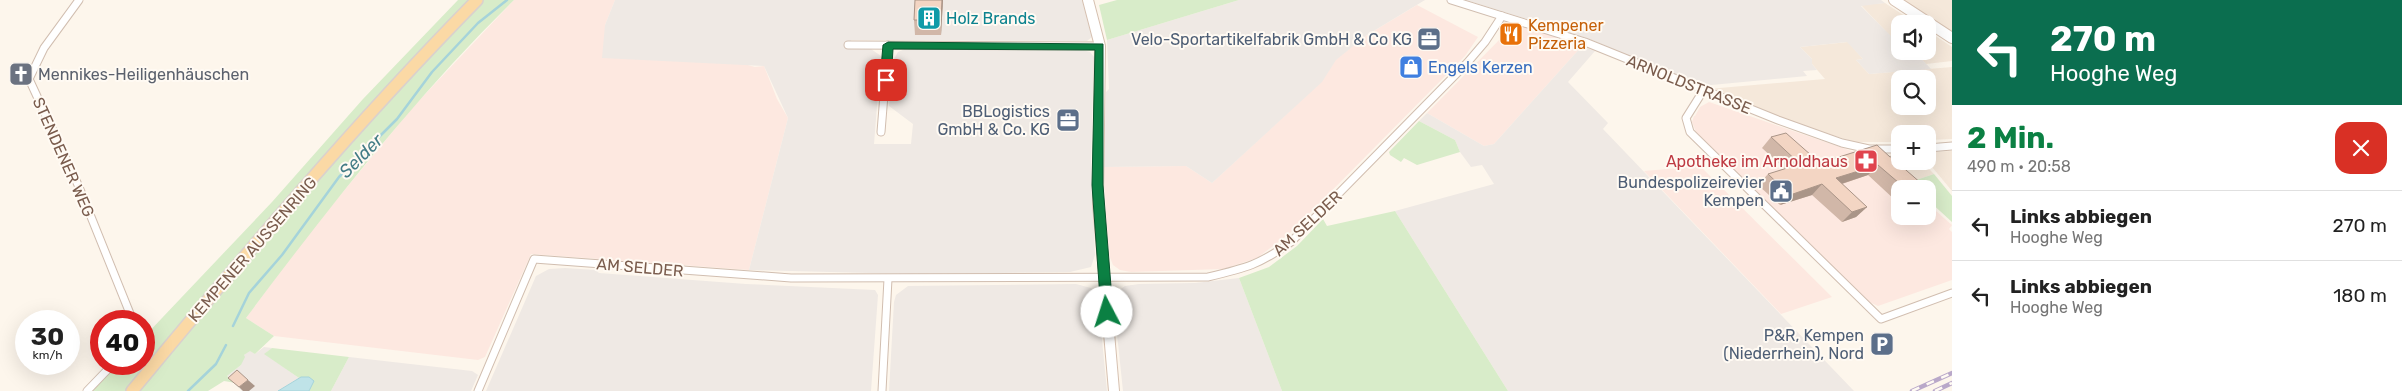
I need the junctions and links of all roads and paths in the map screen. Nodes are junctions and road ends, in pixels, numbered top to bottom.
1 (78, 0) edge
2 (477, 0) edge
3 (1088, 0) edge
4 (1451, 0) edge
5 (1890, 0) edge
6 (1894, 0) edge
7 (1911, 15) edge
8 (1502, 16) junction
9 (1936, 31) edge
10 (1952, 38) edge
11 (1952, 42) edge
12 (848, 44) dead end
13 (888, 45) junction
14 (1100, 46) junction
15 (1702, 91) junction
16 (881, 132) dead end
17 (1952, 146) edge
18 (1936, 147) edge
19 (1891, 149) edge
20 (1104, 278) junction
21 (888, 279) junction
22 (1952, 294) edge
23 (129, 310) edge
24 (103, 375) edge
25 (88, 391) edge
26 (132, 391) edge
27 (478, 391) edge
28 (882, 391) edge
29 (1114, 391) edge

1 - 23 street, STENDENER WEG
2 - 26 main road, KEMPENER AUSSENRING
3 - 14 street
4 - 8 street, ARNOLDSTRASSE
5 - 7 street
6 - 10 street
8 - 15 street, ARNOLDSTRASSE
8 - 20 street, AM SELDER
9 - 11 street
12 - 13 street
13 - 14 street
13 - 16 street
14 - 20 street
15 - 19 street, ARNOLDSTRASSE
15 - 22 street
17 - 18 street
20 - 21 street, AM SELDER
20 - 29 street
21 - 27 street, AM SELDER
21 - 28 street
24 - 25 street

